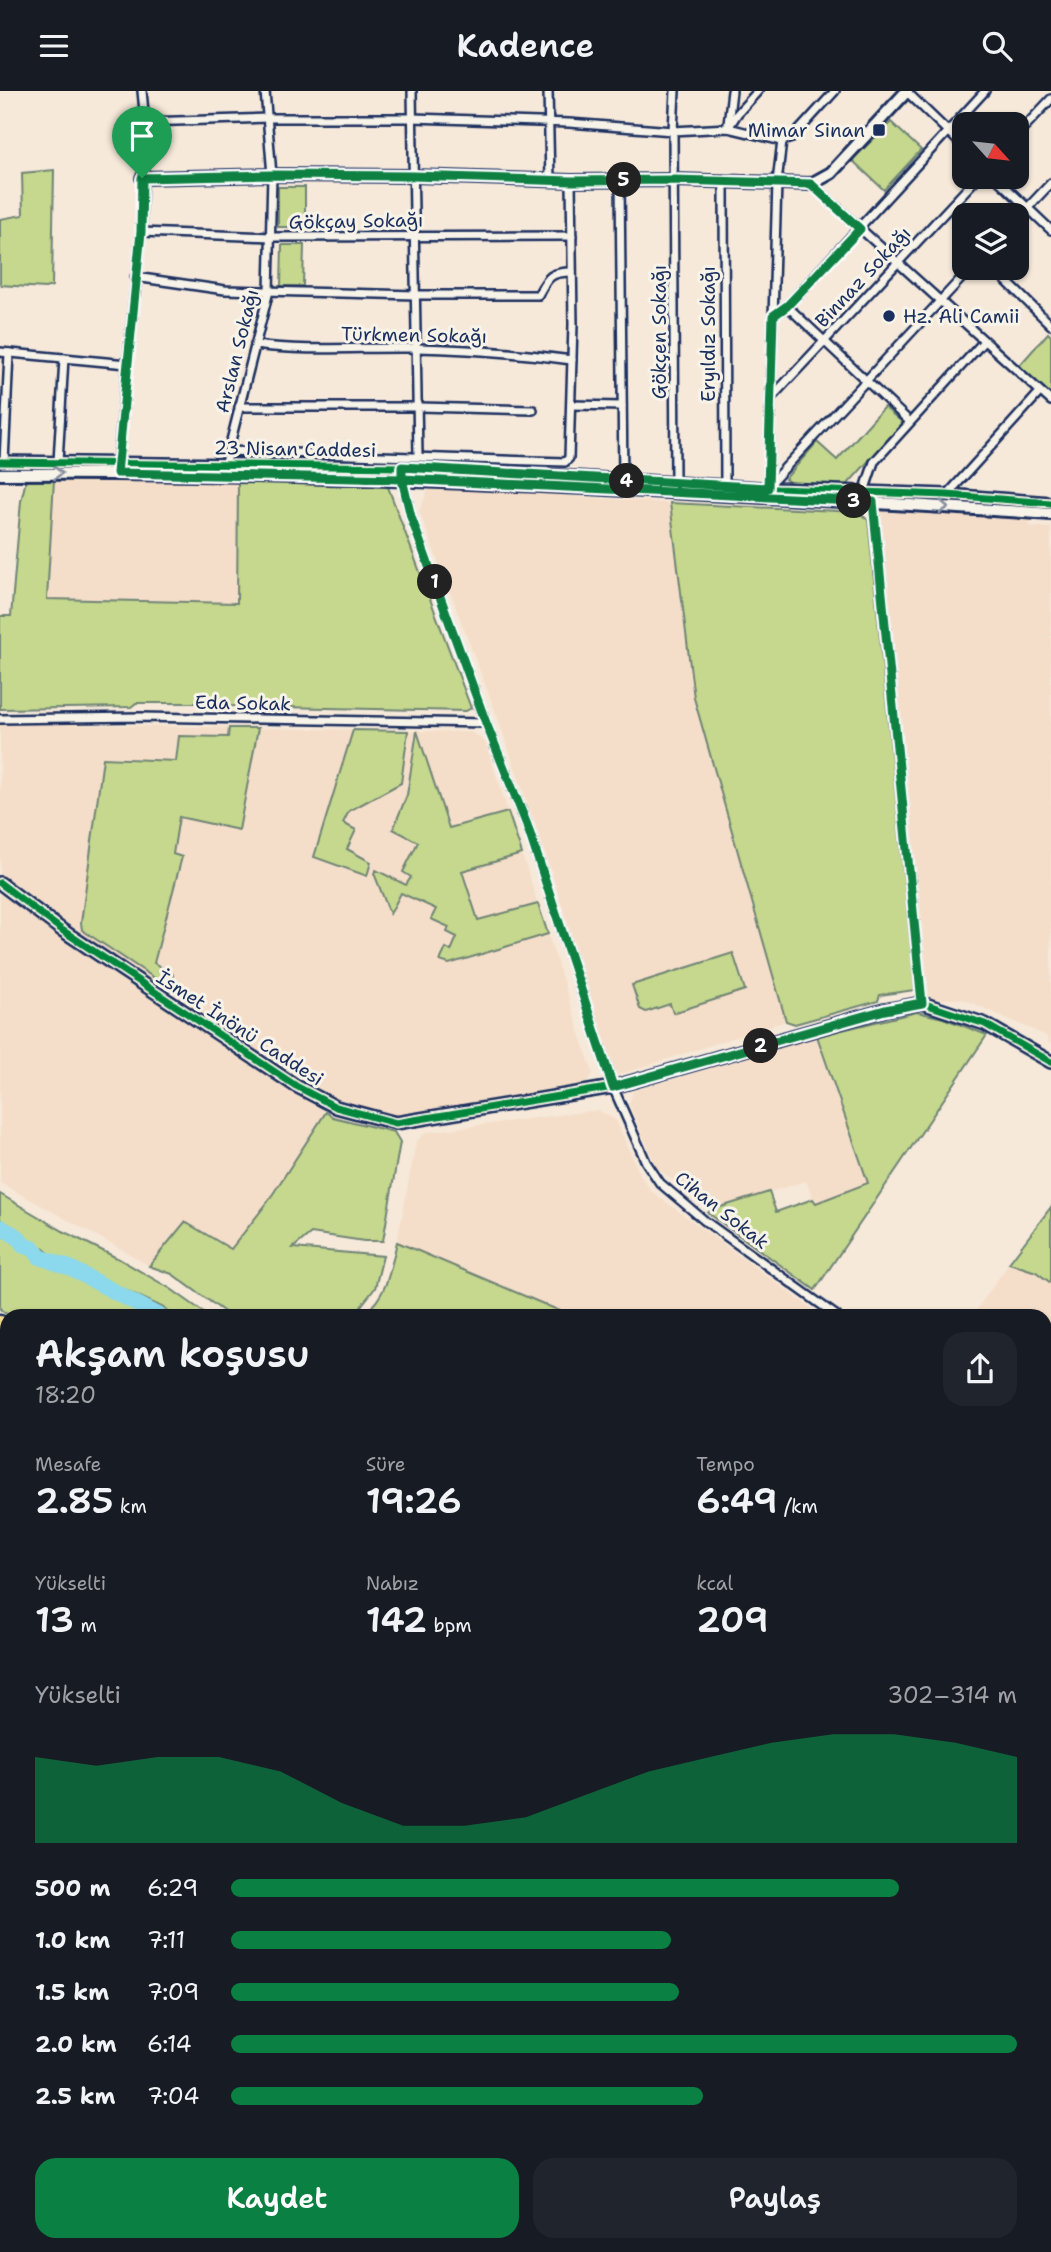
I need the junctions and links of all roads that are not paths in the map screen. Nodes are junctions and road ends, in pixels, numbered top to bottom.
1 (142, 91) edge
2 (265, 91) edge
3 (412, 91) edge
4 (548, 91) edge
5 (675, 91) edge
6 (732, 91) edge
7 (758, 91) edge
8 (835, 91) edge
9 (906, 91) edge
10 (985, 91) edge
11 (1051, 99) edge
12 (268, 118) junction
13 (412, 118) junction
14 (145, 122) junction
15 (550, 122) junction
16 (1029, 122) edge
17 (728, 128) junction
18 (673, 131) junction
19 (948, 131) junction
20 (952, 135) edge
21 (782, 141) junction
22 (272, 175) junction
23 (413, 176) junction
24 (142, 178) junction
25 (550, 180) junction
26 (620, 180) junction
27 (674, 180) junction
28 (571, 181) junction
29 (777, 182) junction
30 (724, 183) junction
31 (1051, 183) edge
32 (811, 184) junction
33 (967, 189) edge
34 (1008, 189) edge
35 (1023, 203) edge
36 (1029, 207) edge
37 (1029, 209) edge
38 (860, 229) junction
39 (1051, 230) edge
40 (141, 232) junction
41 (414, 236) junction
42 (572, 236) junction
43 (272, 237) junction
44 (898, 263) junction
45 (572, 272) junction
46 (135, 277) junction
47 (960, 280) edge
48 (1005, 280) edge
49 (269, 291) junction
50 (416, 295) junction
51 (940, 301) junction
52 (787, 306) junction
53 (773, 316) junction
54 (1051, 325) edge
55 (824, 341) junction
56 (984, 341) junction
57 (255, 345) junction
58 (416, 348) junction
59 (0, 352) edge
60 (9, 353) junction
61 (64, 358) junction
62 (572, 360) junction
63 (127, 364) junction
64 (866, 381) junction
65 (1040, 392) junction
66 (771, 398) junction
67 (1051, 401) edge
68 (571, 405) junction
69 (622, 406) junction
70 (239, 407) junction
71 (419, 407) junction
72 (533, 410) dead end
73 (909, 421) junction
74 (228, 451) junction
75 (418, 456) junction
76 (2, 462) edge
77 (58, 462) junction
78 (225, 464) junction
79 (402, 467) junction
80 (117, 468) junction
81 (0, 474) edge
82 (402, 479) junction
83 (623, 481) junction
84 (675, 483) junction
85 (724, 486) junction
86 (768, 487) junction
87 (864, 492) junction
88 (947, 495) junction
89 (873, 502) junction
90 (1051, 503) edge
91 (1051, 514) edge
92 (0, 719) edge
93 (486, 723) junction
94 (0, 883) edge
95 (922, 1003) junction
96 (1051, 1062) edge
97 (613, 1087) junction
98 (827, 1309) edge

1 - 14 street
2 - 12 street, Arslan Sokağı
3 - 13 street
4 - 15 street
5 - 18 street, Gökçen Sokağı
6 - 17 street
7 - 17 street
8 - 21 street
9 - 19 street
9 - 32 street
10 - 19 street
11 - 16 street
12 - 13 street
12 - 14 street
12 - 22 street, Arslan Sokağı
13 - 15 street
13 - 23 street
14 - 24 street
15 - 18 street
15 - 25 street
17 - 18 street
17 - 21 street
18 - 27 street, Gökçen Sokağı
19 - 20 street
19 - 38 street
21 - 29 street
22 - 23 street
22 - 24 street
22 - 43 street, Arslan Sokağı
23 - 25 street
23 - 41 street
24 - 40 street
25 - 28 street
26 - 27 street
26 - 28 street
26 - 69 street
27 - 30 street
27 - 84 street, Gökçen Sokağı
28 - 42 street
29 - 30 street
29 - 32 street
29 - 53 street
30 - 85 street, Eryıldız Sokağı
31 - 36 street
32 - 38 street
33 - 44 street, Binnaz Sokağı
34 - 35 street
37 - 39 street
38 - 44 street
38 - 52 street
40 - 43 street, Gökçay Sokağı
40 - 46 street
41 - 42 street, Gökçay Sokağı
41 - 43 street, Gökçay Sokağı
41 - 50 street
42 - 45 street
43 - 49 street, Arslan Sokağı
44 - 51 street
44 - 55 street, Binnaz Sokağı
45 - 50 street
45 - 62 street
46 - 49 street
46 - 63 street
47 - 51 street
48 - 54 street
49 - 50 street
49 - 57 street, Arslan Sokağı
50 - 58 street
51 - 56 street
51 - 64 street
52 - 53 street
52 - 55 street
53 - 66 street
55 - 64 street
55 - 66 street, Binnaz Sokağı
56 - 65 street
56 - 73 street
57 - 58 street, Türkmen Sokağı
57 - 70 street, Arslan Sokağı
58 - 62 street, Türkmen Sokağı
58 - 71 street
59 - 60 street
60 - 61 street
60 - 76 street
61 - 63 street
61 - 77 street
62 - 68 street
63 - 80 street
64 - 73 street
64 - 86 street
65 - 67 street
65 - 88 street
66 - 86 street
68 - 69 street
68 - 75 street
69 - 83 street
70 - 71 street
70 - 74 street, Arslan Sokağı
71 - 72 street
71 - 75 street
73 - 87 street
74 - 75 street
74 - 78 street, Arslan Sokağı
76 - 77 street, 23 Nisan Caddesi
77 - 80 street, 23 Nisan Caddesi
78 - 79 street, 23 Nisan Caddesi
78 - 80 street, 23 Nisan Caddesi
79 - 82 street, Cihan Sokak
79 - 83 street, 23 Nisan Caddesi
81 -> 80 street, 23 Nisan Caddesi
80 - 82 street, 23 Nisan Caddesi
82 - 89 street, 23 Nisan Caddesi
82 - 93 street, Cihan Sokak
83 - 84 street, 23 Nisan Caddesi
84 - 85 street, 23 Nisan Caddesi
85 - 86 street, 23 Nisan Caddesi
86 - 87 street, 23 Nisan Caddesi
87 - 88 street, 23 Nisan Caddesi
88 - 90 street, 23 Nisan Caddesi
89 -> 91 street, 23 Nisan Caddesi
89 - 95 street
92 - 93 street, Eda Sokak
93 - 97 street, Cihan Sokak
94 - 97 street, İsmet İnönü Caddesi
95 - 96 street, İsmet İnönü Caddesi
95 - 97 street, İsmet İnönü Caddesi
97 - 98 street, Cihan Sokak

